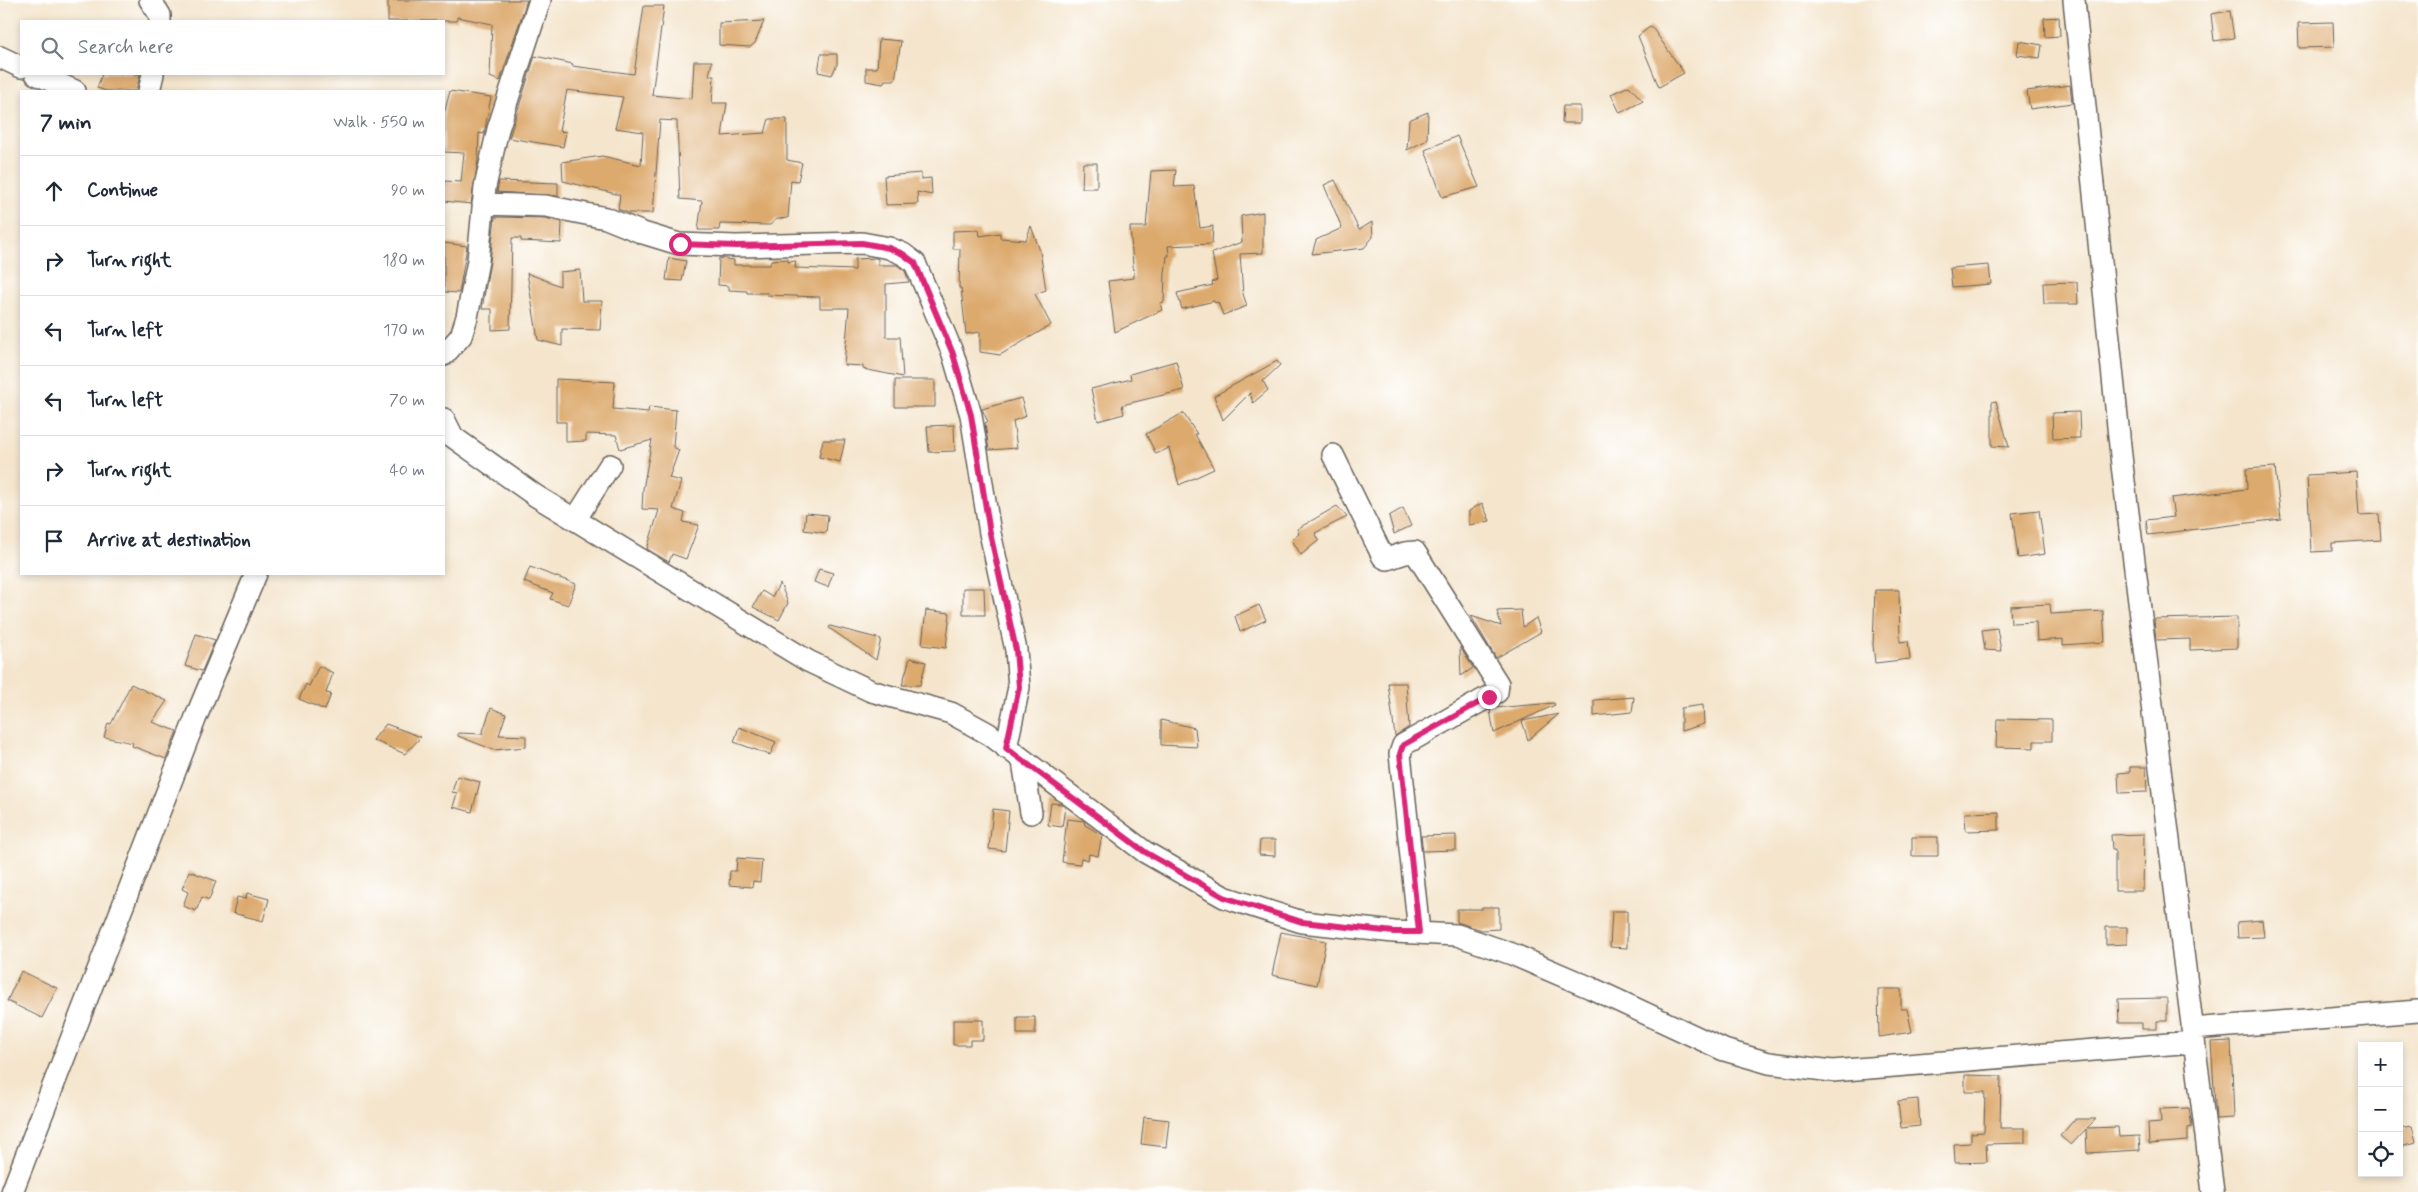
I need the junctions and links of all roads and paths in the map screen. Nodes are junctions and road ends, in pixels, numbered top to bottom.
1 (150, 0) edge
2 (540, 0) edge
3 (2074, 0) edge
4 (160, 20) edge
5 (0, 57) edge
6 (20, 67) edge
7 (38, 75) edge
8 (154, 75) edge
9 (73, 90) edge
10 (149, 90) edge
11 (483, 204) junction
12 (445, 354) edge
13 (445, 421) edge
14 (1333, 455) dead end
15 (610, 465) dead end
16 (575, 520) junction
17 (256, 575) edge
18 (1006, 748) junction
19 (1022, 761) junction
20 (1031, 813) dead end
21 (1419, 932) junction
22 (2418, 1011) edge
23 (2193, 1036) junction
24 (12, 1192) edge
25 (2213, 1192) edge

1 - 4 street
2 - 11 street
3 - 23 street
5 - 6 street
7 - 9 street
8 - 10 street
11 - 12 street
11 - 18 street
13 - 16 street
14 - 21 street
15 - 16 street
16 - 18 street
17 - 24 street
18 - 19 street
19 - 20 street
19 - 21 street
21 - 23 street
22 - 23 street
23 - 25 street

